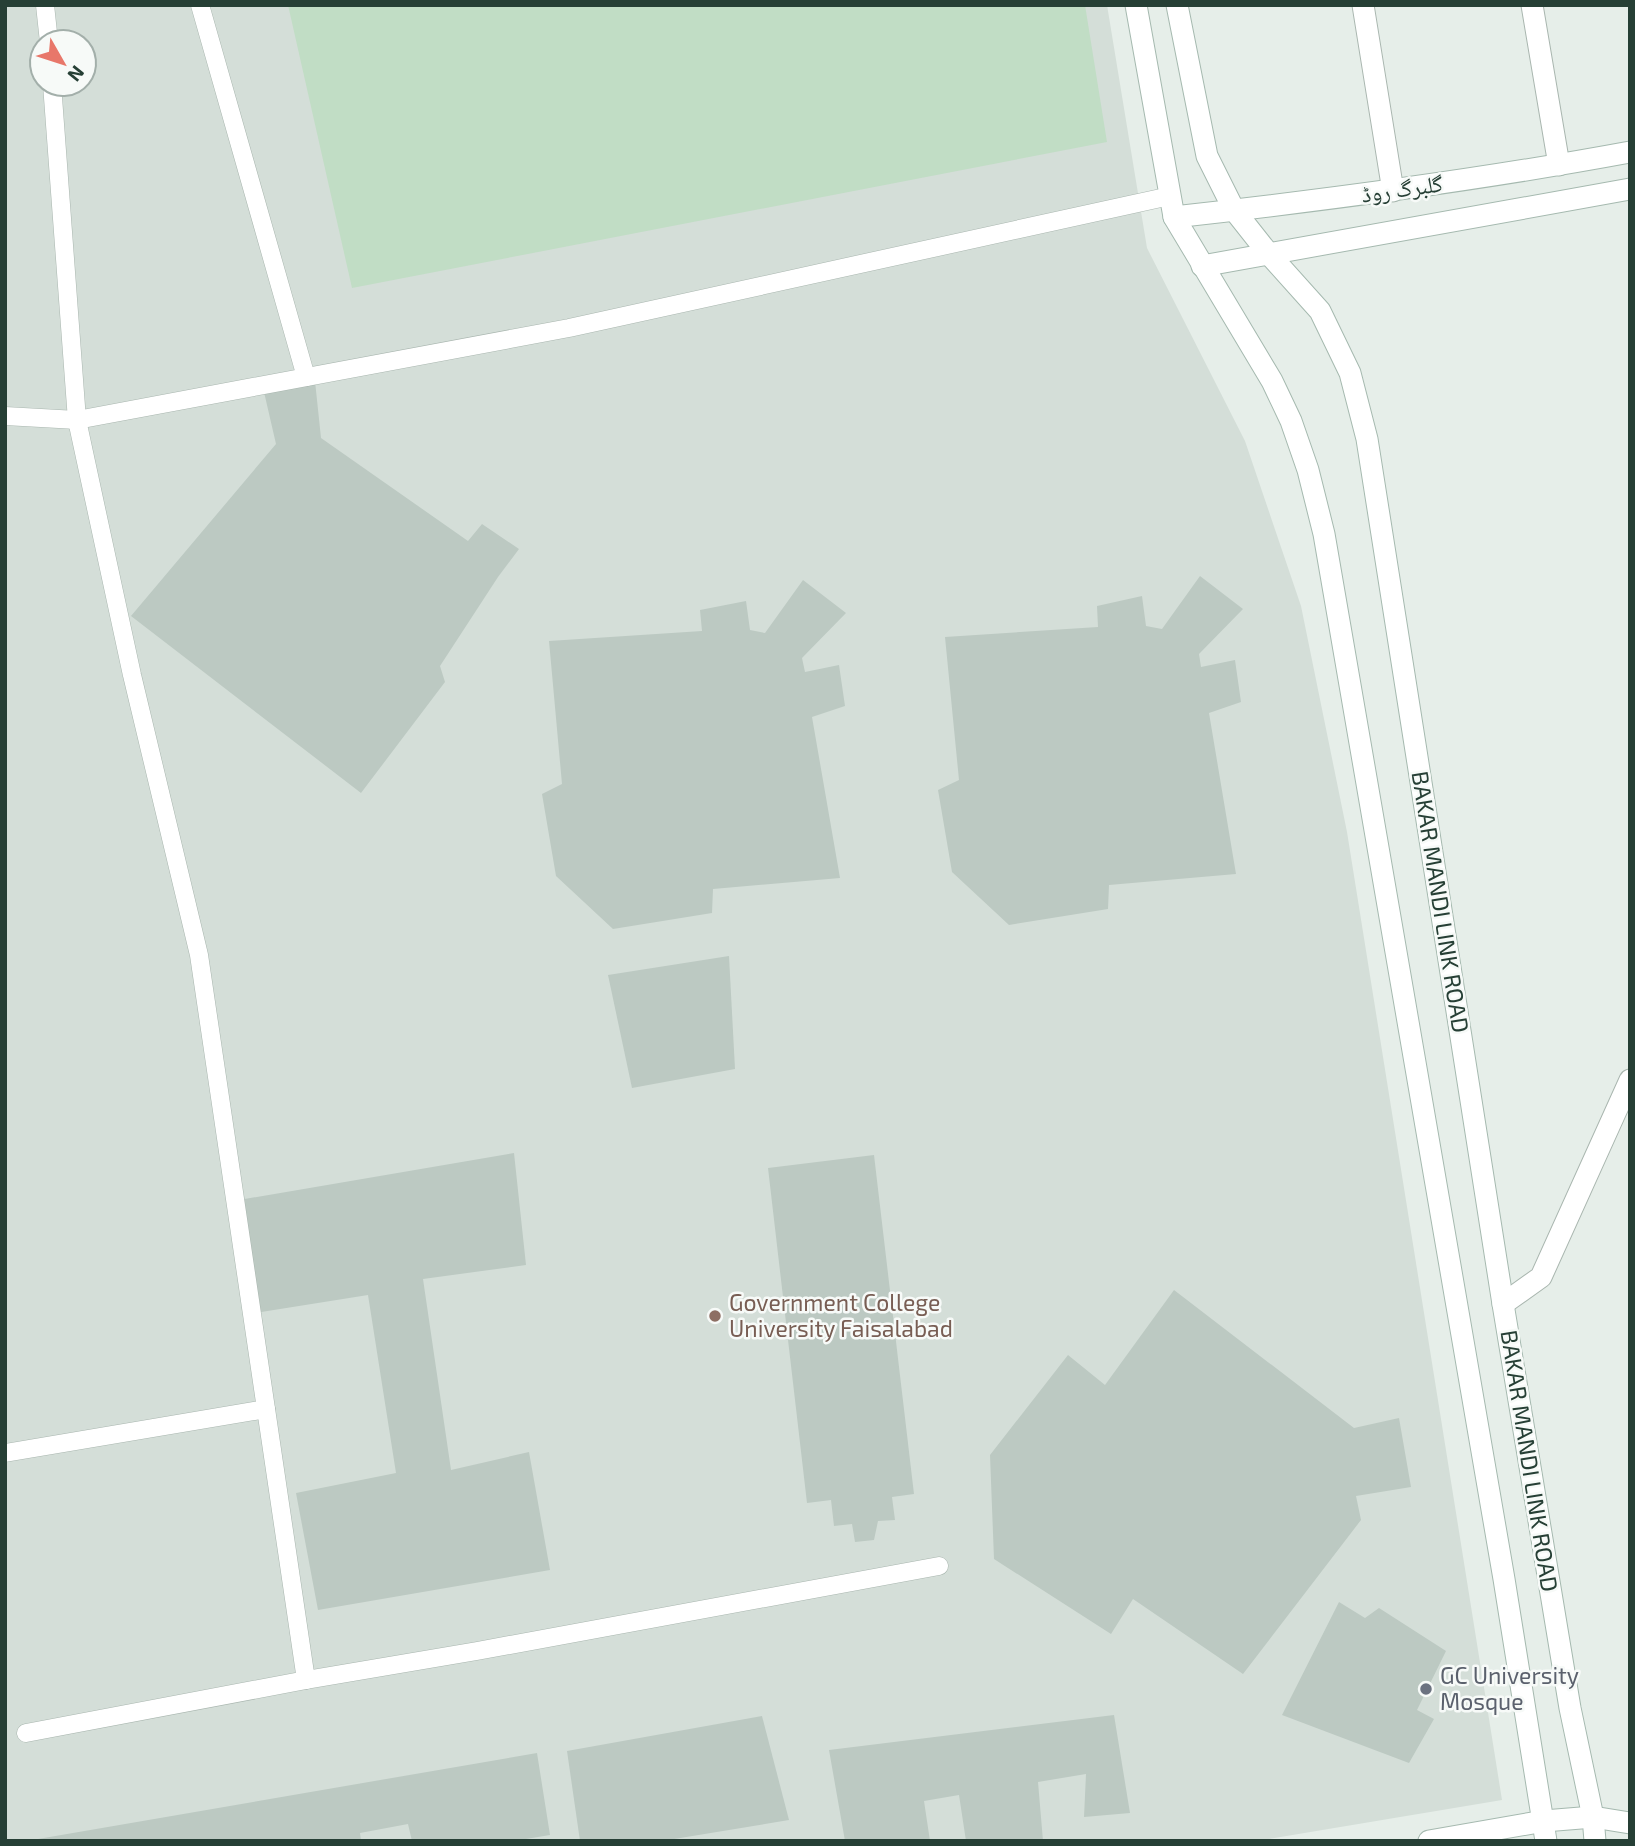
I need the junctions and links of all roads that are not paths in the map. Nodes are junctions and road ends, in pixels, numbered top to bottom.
1 (46, 5) edge
2 (200, 5) edge
3 (1136, 5) edge
4 (1177, 5) edge
5 (1363, 5) edge
6 (1532, 5) edge
7 (48, 28) edge
8 (53, 98) edge
9 (1630, 152) edge
10 (1559, 165) junction
11 (1630, 189) edge
12 (1393, 191) junction
13 (1172, 206) junction
14 (1234, 210) junction
15 (1268, 253) junction
16 (1202, 265) junction
17 (306, 377) junction
18 (5, 416) edge
19 (77, 420) junction
20 (1630, 1080) edge
21 (1503, 1304) junction
22 (266, 1409) junction
23 (5, 1453) edge
24 (939, 1566) dead end
25 (306, 1680) junction
26 (26, 1733) dead end
27 (1592, 1817) junction
28 (1630, 1823) edge
29 (1545, 1831) edge
30 (1630, 1831) edge
31 (1429, 1841) edge
32 (1595, 1841) edge
33 (1601, 1841) edge

1 - 7 lane
2 - 17 lane
3 - 13 main road, BAKAR MANDI LINK ROAD
4 - 14 main road, BAKAR MANDI LINK ROAD
5 - 12 main road
6 - 10 main road
8 - 19 lane
9 - 10 main road, گلبرگ روڈ
10 - 12 main road, گلبرگ روڈ
11 - 15 main road, گلبرگ روڈ
12 - 14 main road, گلبرگ روڈ
13 - 14 main road, گلبرگ روڈ
13 - 16 main road, BAKAR MANDI LINK ROAD
13 - 17 lane
14 - 15 main road, BAKAR MANDI LINK ROAD
15 - 16 main road, گلبرگ روڈ
15 - 21 main road, BAKAR MANDI LINK ROAD
16 - 29 main road, BAKAR MANDI LINK ROAD
17 - 19 lane
18 - 19 lane
19 - 22 lane
20 - 21 main road
21 - 27 main road, BAKAR MANDI LINK ROAD
22 - 23 lane
22 - 25 lane
24 - 25 lane
25 - 26 lane
27 - 28 main road
27 - 29 main road
27 - 32 main road, BAKAR MANDI LINK ROAD
29 - 31 main road
30 - 33 main road

